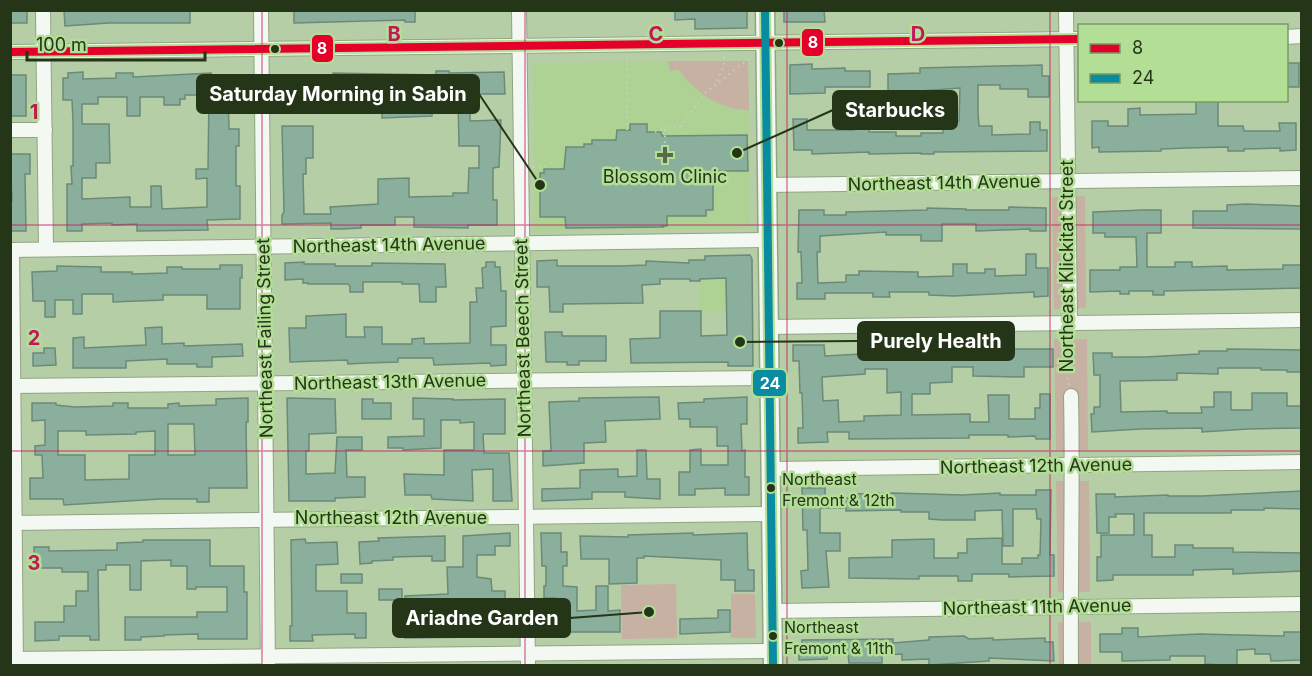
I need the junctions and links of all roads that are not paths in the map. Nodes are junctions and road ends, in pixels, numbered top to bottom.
1 (43, 10) edge
2 (261, 10) edge
3 (519, 10) edge
4 (765, 10) edge
5 (1066, 10) edge
6 (1073, 39) edge
7 (766, 43) junction
8 (520, 46) junction
9 (261, 49) junction
10 (44, 51) junction
11 (10, 52) edge
12 (10, 130) edge
13 (45, 130) junction
14 (1302, 178) edge
15 (1067, 181) junction
16 (767, 185) junction
17 (768, 240) junction
18 (521, 243) junction
19 (263, 247) junction
20 (46, 249) junction
21 (11, 250) edge
22 (1302, 320) edge
23 (1070, 323) junction
24 (769, 327) junction
25 (770, 378) junction
26 (523, 380) junction
27 (265, 384) junction
28 (11, 386) edge
29 (1071, 396) road end
30 (1302, 462) edge
31 (1072, 465) junction
32 (771, 469) junction
33 (772, 514) junction
34 (525, 518) junction
35 (267, 519) junction
36 (12, 523) edge
37 (1302, 604) edge
38 (1071, 607) junction
39 (773, 611) junction
40 (773, 658) edge
41 (268, 660) edge
42 (527, 660) edge
43 (14, 661) edge
44 (1071, 666) edge

1 - 10 street
2 - 9 street, Northeast Failing Street
3 - 8 street, Northeast Beech Street
4 - 7 main road
5 - 6 street, Northeast Klickitat Street
6 - 7 street
6 - 15 street, Northeast Klickitat Street
7 - 8 street
7 - 16 main road
8 - 9 street
8 - 18 street, Northeast Beech Street
9 - 10 street
9 - 19 street, Northeast Failing Street
10 - 11 street
10 - 13 street
12 - 13 street
13 - 20 street
14 - 15 street, Northeast 14th Avenue
15 - 16 street, Northeast 14th Avenue
15 - 23 street, Northeast Klickitat Street
16 - 17 main road
17 - 18 street, Northeast 14th Avenue
17 - 24 main road
18 - 19 street, Northeast 14th Avenue
18 - 26 street, Northeast Beech Street
19 - 20 street, Northeast 14th Avenue
19 - 27 street, Northeast Failing Street
20 - 21 street, Northeast 14th Avenue
21 - 28 street
22 - 23 street
23 - 24 street
24 - 25 main road
25 - 26 street, Northeast 13th Avenue
25 - 32 main road
26 - 27 street, Northeast 13th Avenue
26 - 34 street, Northeast Beech Street
27 - 28 street, Northeast 13th Avenue
27 - 35 street, Northeast Failing Street
28 - 36 street
29 - 31 street, Northeast Klickitat Street
30 - 31 street, Northeast 12th Avenue
31 - 32 street, Northeast 12th Avenue
31 - 38 street, Northeast Klickitat Street
32 - 33 main road
33 - 34 street, Northeast 12th Avenue
33 - 39 main road
34 - 35 street, Northeast 12th Avenue
34 - 42 street, Northeast Beech Street
35 - 36 street, Northeast 12th Avenue
35 - 41 street, Northeast Failing Street
36 - 43 street
37 - 38 street, Northeast 11th Avenue
38 - 39 street, Northeast 11th Avenue
38 - 44 street, Northeast Klickitat Street
39 - 40 main road
40 - 42 street
41 - 42 street
41 - 43 street

